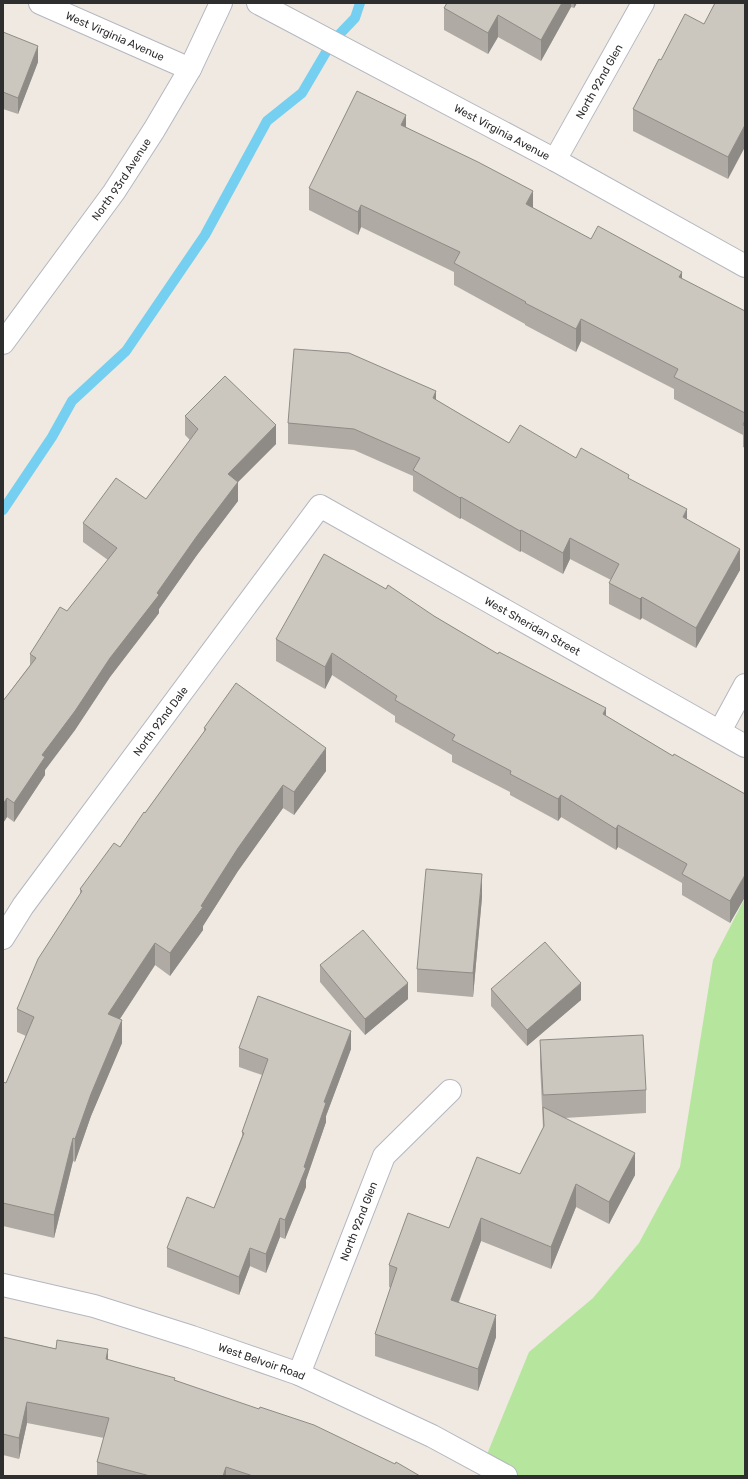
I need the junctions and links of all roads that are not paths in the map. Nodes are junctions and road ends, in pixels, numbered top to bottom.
1 (40, 3) edge
2 (221, 3) edge
3 (258, 3) edge
4 (643, 3) edge
5 (190, 69) junction
6 (555, 160) junction
7 (745, 266) edge
8 (3, 343) edge
9 (320, 506) joint
10 (745, 685) edge
11 (720, 731) junction
12 (745, 746) edge
13 (3, 938) edge
14 (450, 1091) dead end
15 (3, 1285) edge
16 (299, 1374) junction
17 (506, 1476) edge

1 - 5 street, West Virginia Avenue
2 - 5 street, North 93rd Avenue
3 - 6 street, West Virginia Avenue
4 - 6 street, North 92nd Glen
5 - 8 street, North 93rd Avenue
6 - 7 street, West Virginia Avenue
9 - 11 street, West Sheridan Street
9 - 13 street, North 92nd Dale
10 - 11 street
11 - 12 street, West Sheridan Street
14 - 16 street, North 92nd Glen
15 - 16 street, West Belvoir Road
16 - 17 street, West Belvoir Road

